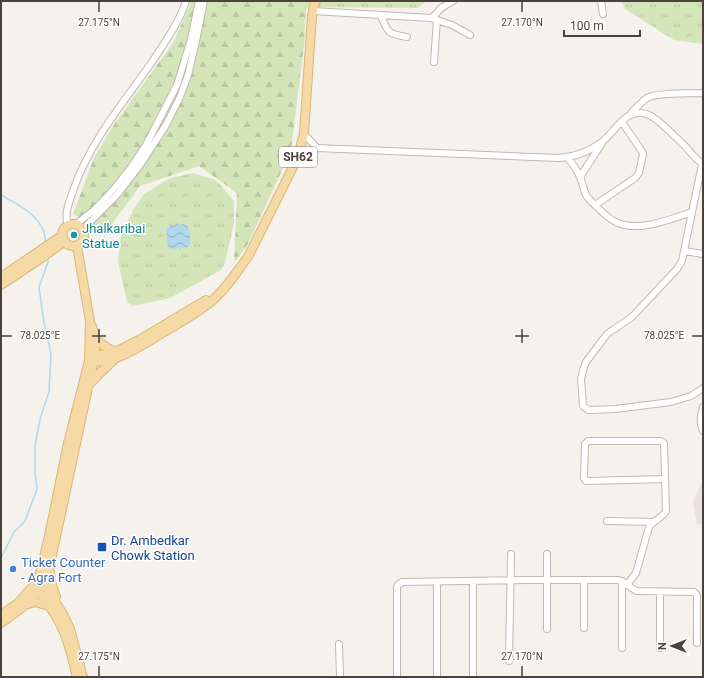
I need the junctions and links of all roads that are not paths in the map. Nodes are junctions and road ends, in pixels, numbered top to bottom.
1 (186, 1) edge
2 (199, 1) edge
3 (204, 1) edge
4 (316, 1) edge
5 (453, 1) edge
6 (601, 1) edge
7 (313, 11) junction
8 (603, 14) dead end
9 (381, 16) junction
10 (434, 19) junction
11 (470, 35) dead end
12 (407, 37) dead end
13 (434, 62) dead end
14 (703, 93) edge
15 (629, 116) junction
16 (622, 122) junction
17 (304, 134) junction
18 (603, 141) junction
19 (317, 148) junction
20 (567, 157) junction
21 (297, 159) junction
22 (703, 164) edge
23 (580, 177) junction
24 (595, 205) junction
25 (692, 212) junction
26 (72, 226) junction
27 (83, 232) junction
28 (64, 238) junction
29 (77, 246) junction
30 (684, 251) junction
31 (703, 254) edge
32 (40, 255) junction
33 (1, 276) edge
34 (1, 285) edge
35 (90, 321) junction
36 (95, 339) junction
37 (116, 355) junction
38 (92, 358) junction
39 (88, 387) junction
40 (703, 388) edge
41 (703, 407) edge
42 (703, 431) edge
43 (665, 479) junction
44 (607, 521) dead end
45 (654, 522) junction
46 (511, 554) dead end
47 (547, 554) dead end
48 (49, 569) junction
49 (42, 580) junction
50 (511, 580) junction
51 (546, 580) junction
52 (584, 580) junction
53 (622, 580) junction
54 (473, 581) junction
55 (437, 582) junction
56 (628, 585) junction
57 (36, 589) junction
58 (660, 592) junction
59 (24, 606) junction
60 (49, 606) junction
61 (60, 608) junction
62 (1, 615) edge
63 (1, 623) edge
64 (584, 628) dead end
65 (547, 629) dead end
66 (697, 643) dead end
67 (339, 644) dead end
68 (622, 648) dead end
69 (660, 648) dead end
70 (509, 661) dead end
71 (77, 677) edge
72 (83, 677) edge
73 (340, 677) edge
74 (397, 677) edge
75 (437, 677) edge
76 (473, 677) edge

1 - 26 street
2 - 26 street
3 - 27 street
4 - 7 main road, SH62
5 - 10 street
6 - 8 street
7 - 9 street
7 - 17 main road, SH62
9 - 10 street
9 - 12 street
10 - 11 street
10 - 13 street
14 - 15 street
15 - 16 street
15 - 22 street
16 - 18 street
16 - 24 street
17 - 19 street
17 - 21 main road, SH62
18 - 20 street
18 - 23 street
19 - 20 street
19 - 21 street
20 - 23 street
21 - 37 main road, SH62
22 - 25 street
23 - 24 street
24 - 25 street
25 - 30 street
26 - 27 main road
26 - 28 main road
27 - 29 main road
28 - 29 main road
28 - 32 main road
29 - 35 main road
30 - 31 street
30 - 40 street
32 - 33 main road
32 - 34 main road
35 - 36 main road
35 - 38 main road
36 - 37 main road
36 - 38 main road
37 - 38 main road, SH62
37 - 39 main road
38 - 39 main road
38 - 49 main road
39 - 48 main road
41 - 42 street
43 - 43 street
43 - 45 street
44 - 45 street
45 - 56 street
46 - 50 street
47 - 51 street
48 - 49 main road
48 - 61 main road
49 - 57 main road
49 - 61 main road
50 - 51 street
50 - 54 street
50 - 70 street
51 - 52 street
51 - 65 street
52 - 53 street
52 - 64 street
53 - 56 street
53 - 68 street
54 - 55 street
54 - 76 street
55 - 74 street
55 - 75 street
56 - 58 street
57 - 59 main road
57 - 60 main road
57 - 62 main road
58 - 66 street
58 - 69 street
59 - 60 main road
59 - 63 main road
60 - 71 main road
61 - 72 main road
67 - 73 street

